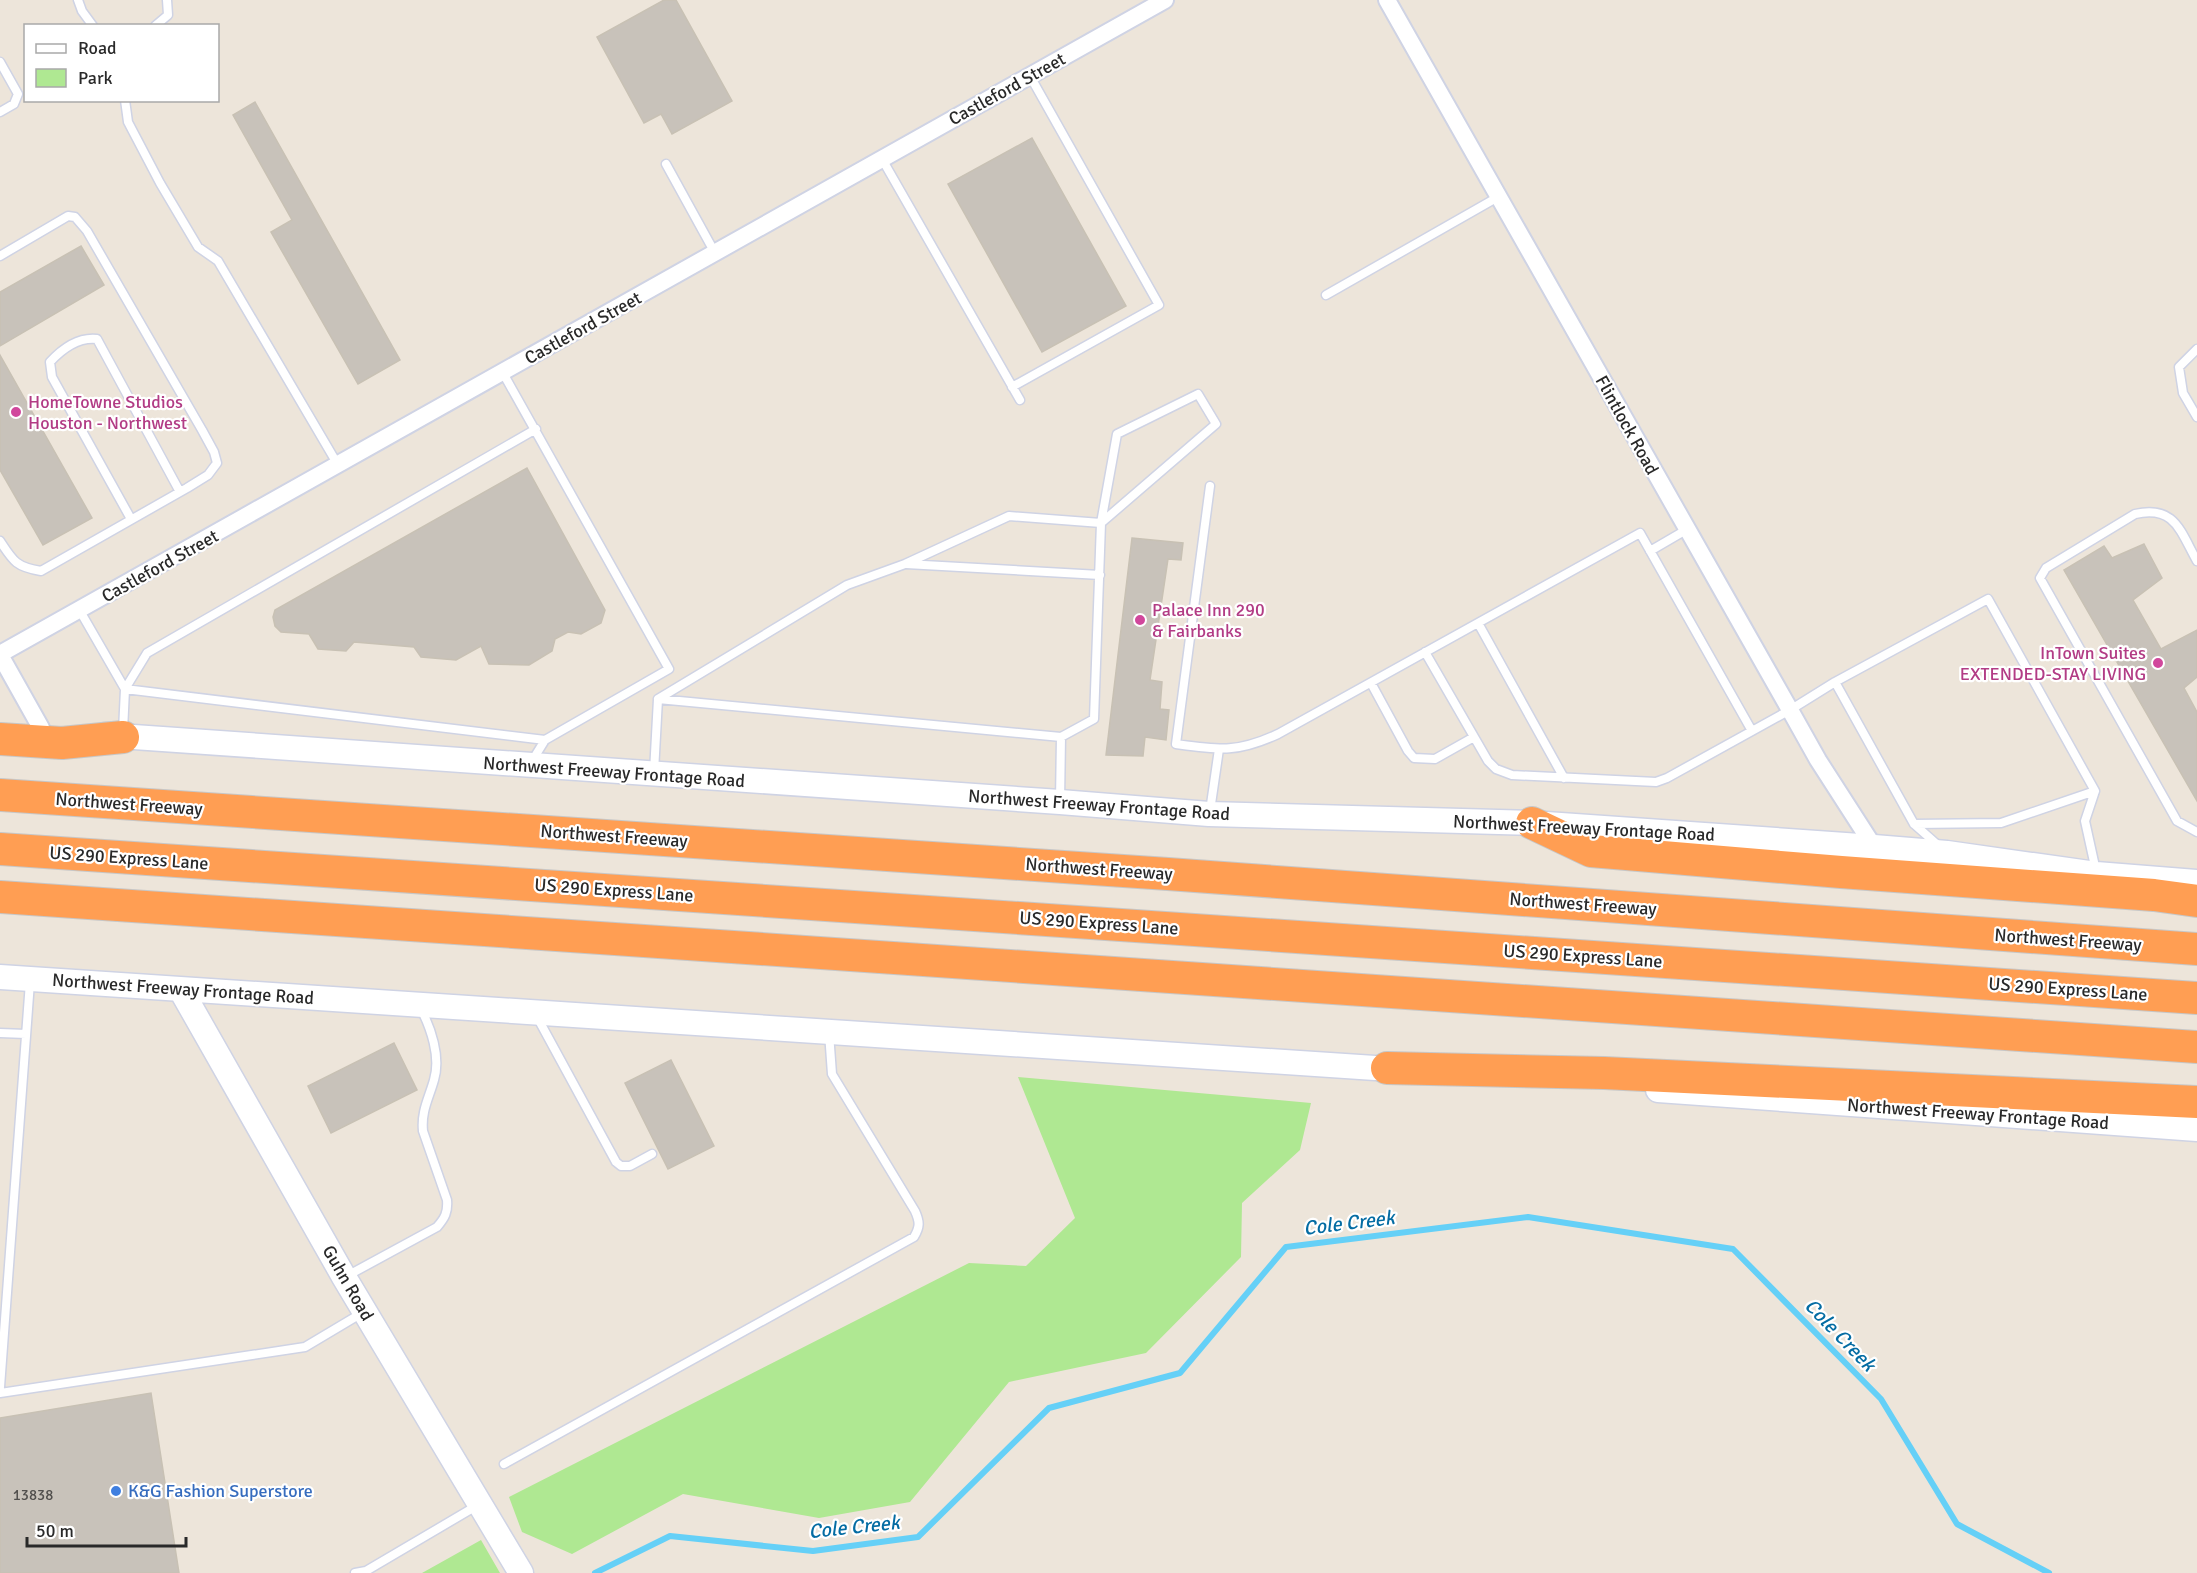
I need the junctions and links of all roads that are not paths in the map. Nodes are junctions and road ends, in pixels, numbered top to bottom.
1 (78, 0) edge
2 (167, 0) edge
3 (1165, 0) edge
4 (1387, 0) edge
5 (92, 24) edge
6 (157, 24) edge
7 (0, 62) edge
8 (1030, 76) junction
9 (125, 102) edge
10 (0, 112) edge
11 (882, 159) junction
12 (666, 164) dead end
13 (1498, 197) junction
14 (715, 254) junction
15 (0, 256) edge
16 (1326, 296) dead end
17 (2197, 349) edge
18 (503, 373) junction
19 (1012, 387) junction
20 (1020, 400) dead end
21 (2197, 417) edge
22 (536, 429) junction
23 (338, 466) junction
24 (1210, 486) dead end
25 (180, 492) junction
26 (131, 519) junction
27 (1101, 523) junction
28 (1686, 530) junction
29 (0, 541) edge
30 (1650, 550) junction
31 (2197, 561) edge
32 (905, 564) junction
33 (1101, 575) junction
34 (80, 611) junction
35 (1478, 623) junction
36 (1425, 652) junction
37 (0, 654) edge
38 (1371, 682) junction
39 (1835, 682) junction
40 (126, 689) junction
41 (658, 699) junction
42 (1790, 710) junction
43 (0, 725) edge
44 (41, 728) junction
45 (1752, 731) junction
46 (123, 737) junction
47 (1061, 737) junction
48 (1474, 737) junction
49 (0, 739) edge
50 (545, 740) junction
51 (1219, 749) junction
52 (528, 766) junction
53 (654, 775) junction
54 (1564, 778) junction
55 (2096, 791) junction
56 (0, 795) edge
57 (1060, 802) junction
58 (1209, 814) junction
59 (1532, 823) junction
60 (1914, 824) junction
61 (2197, 832) edge
62 (1874, 847) junction
63 (0, 849) edge
64 (1947, 853) junction
65 (2096, 874) junction
66 (2197, 882) edge
67 (0, 897) edge
68 (2197, 901) edge
69 (2197, 949) edge
70 (0, 977) edge
71 (30, 978) junction
72 (181, 990) junction
73 (2197, 998) edge
74 (418, 1004) junction
75 (534, 1012) junction
76 (829, 1031) junction
77 (0, 1033) edge
78 (26, 1034) junction
79 (2197, 1047) edge
80 (1387, 1068) junction
81 (2197, 1102) edge
82 (2197, 1129) edge
83 (652, 1154) dead end
84 (344, 1277) junction
85 (365, 1311) junction
86 (0, 1387) edge
87 (0, 1393) edge
88 (504, 1464) dead end
89 (481, 1503) junction
90 (518, 1568) edge
91 (354, 1573) edge

1 - 5 lane
2 - 6 lane
3 - 8 street, Castleford Street
4 - 13 street, Flintlock Road
7 - 10 lane
8 - 11 street, Castleford Street
8 - 19 lane
9 - 23 lane
11 - 14 street, Castleford Street
11 - 19 lane
12 - 14 lane
13 - 16 lane
13 - 28 street, Flintlock Road
14 - 18 street, Castleford Street
15 - 25 lane
17 - 21 lane
18 - 22 lane
18 - 23 street, Castleford Street
19 - 20 lane
22 - 40 lane
22 - 50 lane
23 - 34 street, Castleford Street
24 - 51 lane
25 - 26 lane
25 - 26 lane
26 - 29 lane
27 - 27 lane
27 - 32 lane
27 - 33 lane
28 - 30 lane
28 - 42 street, Flintlock Road
30 - 35 lane
30 - 45 lane
31 - 61 lane
32 - 33 lane
32 - 41 lane
33 - 47 lane
34 - 37 street, Castleford Street
34 - 40 lane
35 - 36 lane
35 - 54 lane
36 - 38 lane
36 - 48 lane
37 - 44 street
38 - 48 lane
38 - 51 lane
39 - 42 lane
39 - 55 lane
39 - 60 lane
40 - 46 lane
40 - 50 lane
41 - 47 lane
41 - 53 lane
42 - 45 lane
42 - 62 street, Flintlock Road
43 - 44 main road, Northwest Freeway Frontage Road
44 - 46 main road, Northwest Freeway Frontage Road
45 - 54 lane
46 - 49 highway
46 - 52 main road, Northwest Freeway Frontage Road
47 - 57 lane
48 - 54 lane
50 - 52 lane
51 - 58 lane
52 - 53 main road, Northwest Freeway Frontage Road
53 - 57 main road, Northwest Freeway Frontage Road
55 - 60 lane
55 - 65 lane
56 - 69 highway, Northwest Freeway
57 - 58 main road, Northwest Freeway Frontage Road
58 - 59 main road, Northwest Freeway Frontage Road
59 - 62 main road, Northwest Freeway Frontage Road
59 - 68 highway
60 - 64 lane
62 - 64 main road, Northwest Freeway Frontage Road
63 - 73 highway, US 290 Express Lane
64 - 65 main road, Northwest Freeway Frontage Road
65 - 66 main road, Northwest Freeway Frontage Road
67 - 79 highway
70 - 71 main road, Northwest Freeway Frontage Road
71 - 72 main road, Northwest Freeway Frontage Road
71 - 78 lane
72 - 74 main road, Northwest Freeway Frontage Road
72 - 84 main road, Guhn Road
74 - 75 main road, Northwest Freeway Frontage Road
74 - 84 lane
75 - 76 main road, Northwest Freeway Frontage Road
75 - 83 lane
76 - 80 main road, Northwest Freeway Frontage Road
76 - 88 lane
77 - 78 lane
78 - 86 lane
80 - 81 highway
80 - 82 main road, Northwest Freeway Frontage Road
84 - 85 main road, Guhn Road
85 - 87 lane
85 - 89 main road, Guhn Road
89 - 90 main road, Guhn Road
89 - 91 lane

